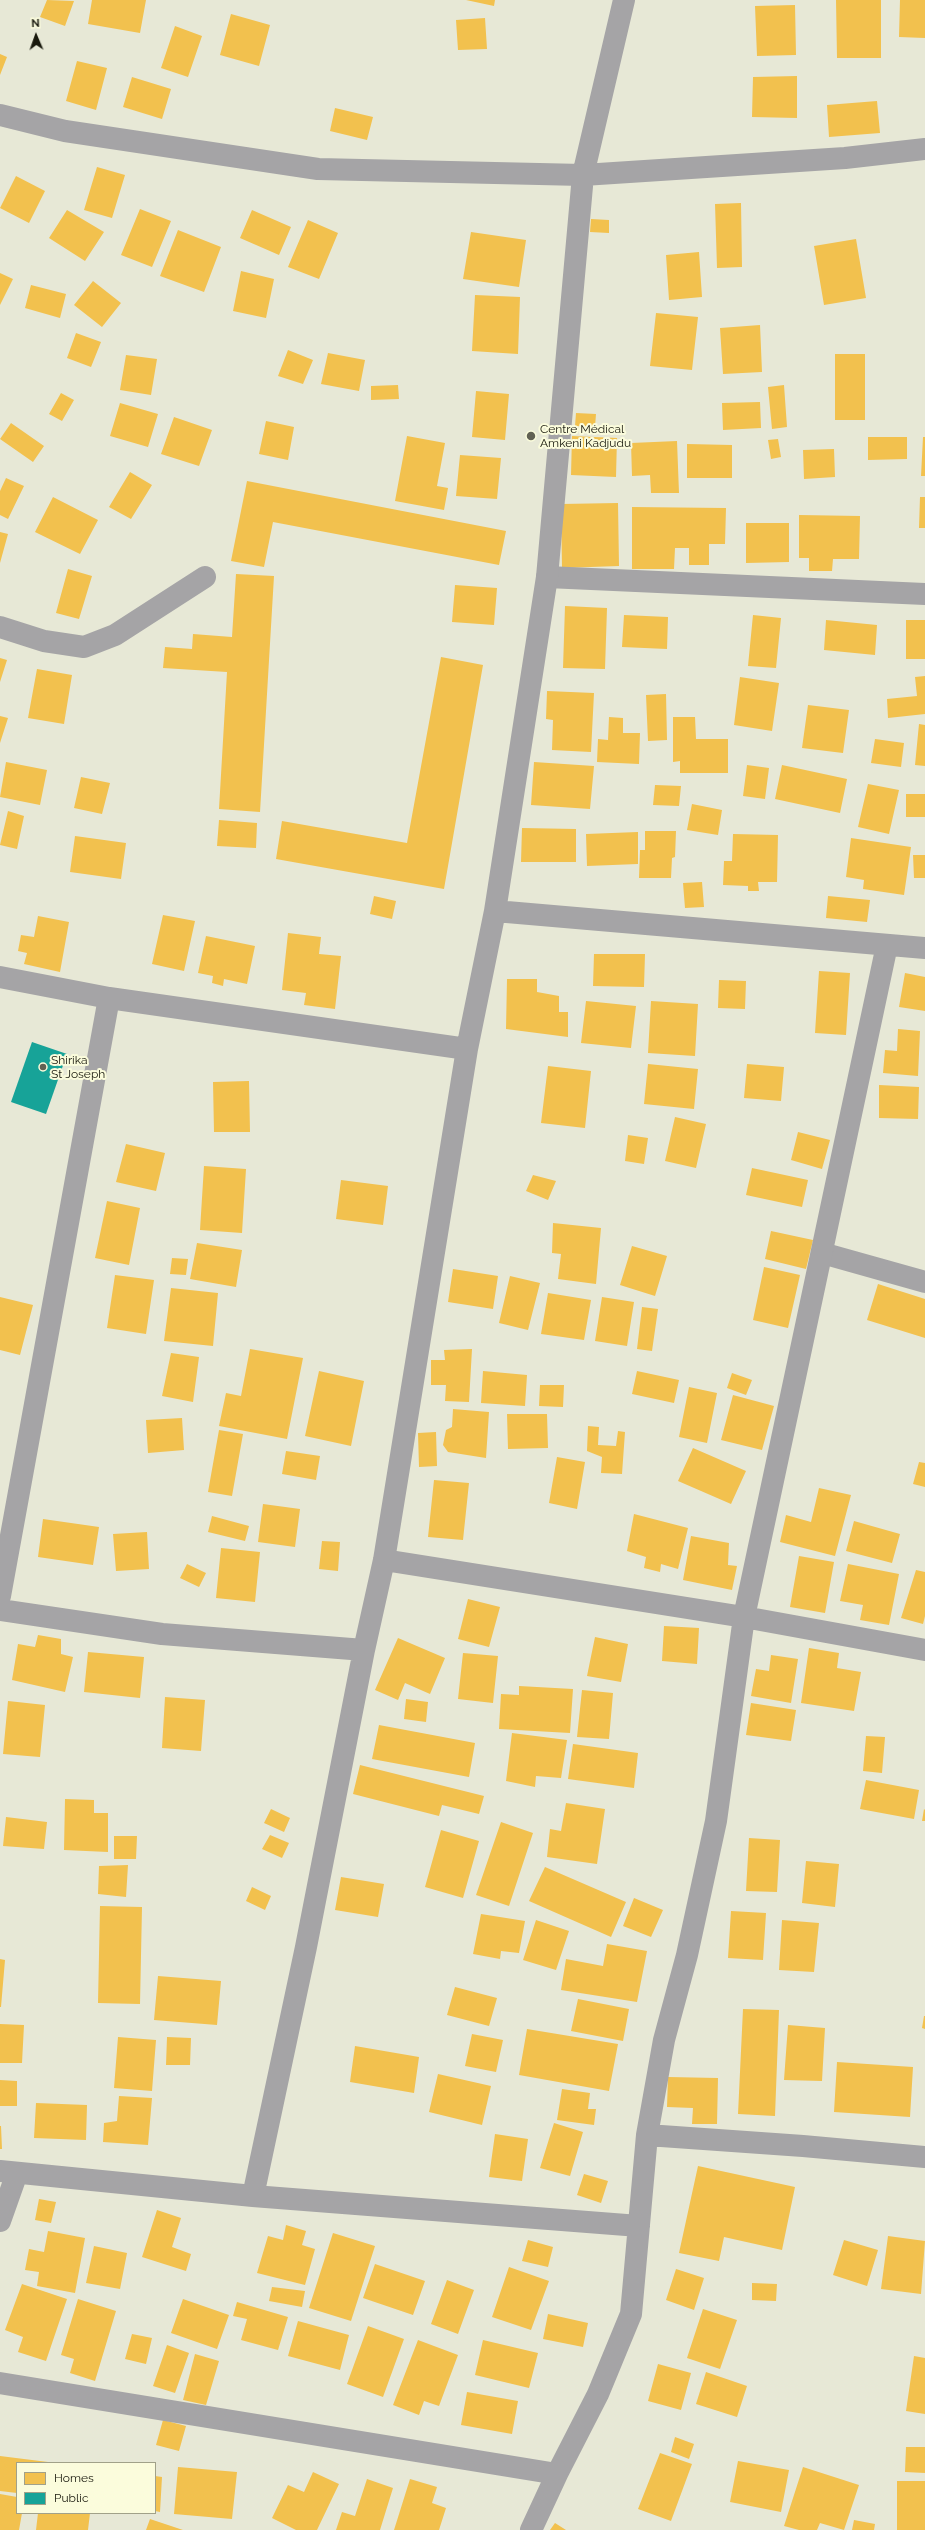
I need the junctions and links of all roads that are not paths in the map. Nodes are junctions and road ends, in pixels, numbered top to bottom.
1 (624, 0) edge
2 (0, 115) edge
3 (925, 149) edge
4 (583, 174) junction
5 (204, 577) dead end
6 (547, 577) junction
7 (925, 594) edge
8 (0, 627) edge
9 (495, 911) junction
10 (887, 945) junction
11 (925, 948) edge
12 (0, 977) edge
13 (109, 998) junction
14 (467, 1049) junction
15 (822, 1254) junction
16 (925, 1282) edge
17 (384, 1560) junction
18 (0, 1596) edge
19 (0, 1610) edge
20 (744, 1616) junction
21 (364, 1650) junction
22 (925, 1650) edge
23 (647, 2136) junction
24 (925, 2158) edge
25 (8, 2172) edge
26 (253, 2196) junction
27 (0, 2221) edge
28 (640, 2226) junction
29 (0, 2383) edge
30 (557, 2474) junction
31 (532, 2530) edge

1 - 4 street
2 - 4 street
3 - 4 street
4 - 6 street
5 - 8 street
6 - 7 street
6 - 9 street
9 - 10 street
9 - 14 street
10 - 11 street
10 - 15 street
12 - 13 street
13 - 14 street
13 - 18 street
14 - 17 street
15 - 16 street
15 - 20 street
17 - 20 street
17 - 21 street
19 - 21 street
20 - 22 street
20 - 23 street
21 - 26 street
23 - 24 street
23 - 28 street
25 - 26 street
25 - 27 street
26 - 28 street
28 - 30 street
29 - 30 street
30 - 31 street

